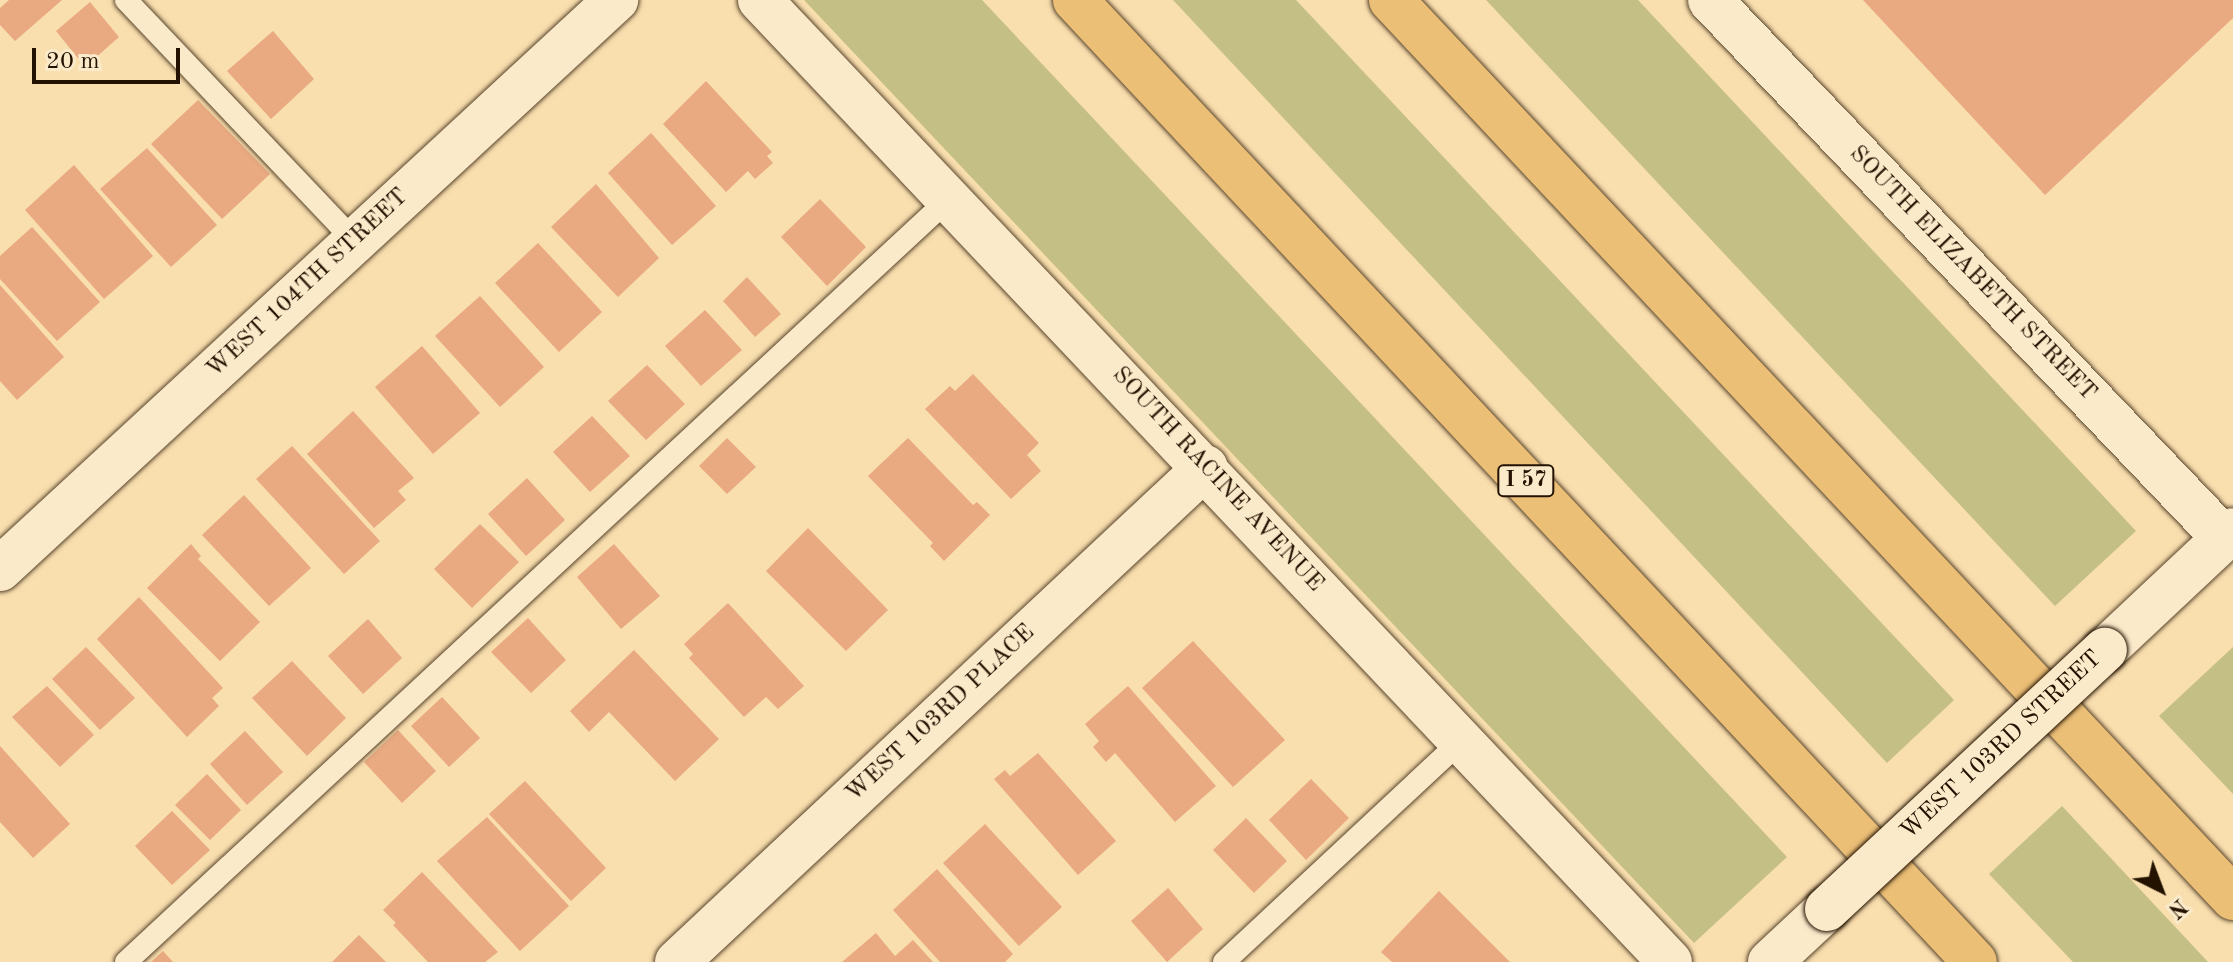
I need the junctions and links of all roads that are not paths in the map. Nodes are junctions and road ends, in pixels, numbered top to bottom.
1 (126, 0) edge
2 (616, 0) edge
3 (760, 0) edge
4 (1075, 0) edge
5 (1391, 0) edge
6 (1710, 0) edge
7 (950, 198) junction
8 (355, 241) junction
9 (1206, 467) junction
10 (2230, 538) edge
11 (0, 569) edge
12 (1462, 740) junction
13 (2233, 898) edge
14 (126, 962) edge
15 (677, 962) edge
16 (1224, 962) edge
17 (1670, 962) edge
18 (1770, 962) edge
19 (1975, 962) edge

1 - 8 lane
2 - 8 street, WEST 104TH STREET
3 - 7 street, SOUTH RACINE AVENUE
4 - 19 highway, I 57
5 - 13 highway
6 - 10 street, SOUTH ELIZABETH STREET
7 - 9 street, SOUTH RACINE AVENUE
7 - 14 lane
8 - 11 street, WEST 104TH STREET
9 - 12 street, SOUTH RACINE AVENUE
9 - 15 street, WEST 103RD PLACE
10 - 18 street, WEST 103RD STREET, bridge
12 - 16 lane
12 - 17 street, SOUTH RACINE AVENUE

